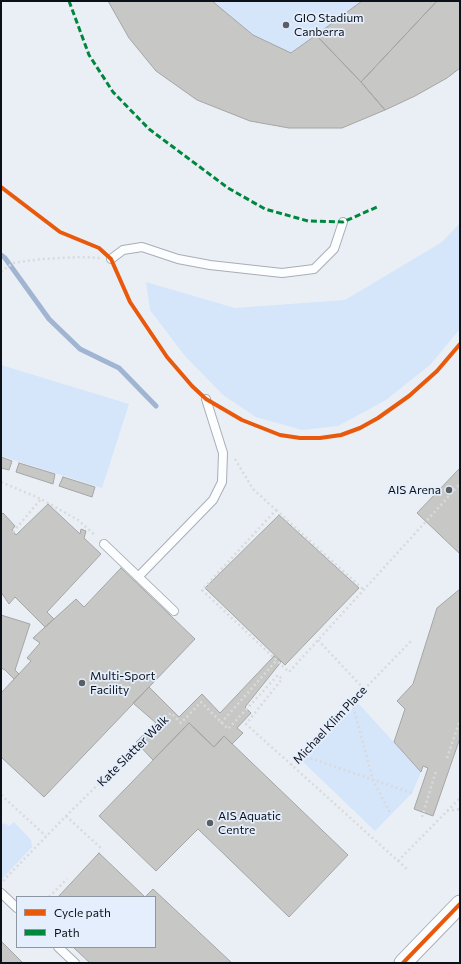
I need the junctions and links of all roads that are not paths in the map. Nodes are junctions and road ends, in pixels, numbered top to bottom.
1 (343, 222) dead end
2 (110, 259) road end
3 (206, 399) dead end
4 (104, 544) road end
5 (138, 577) junction
6 (174, 611) dead end
7 (1, 893) edge
8 (460, 904) edge
9 (16, 907) edge
10 (59, 948) edge
11 (75, 963) edge
12 (403, 963) edge

1 - 2 lane
3 - 5 lane
4 - 5 lane
5 - 6 lane
7 - 9 lane
8 - 12 street
10 - 11 lane

